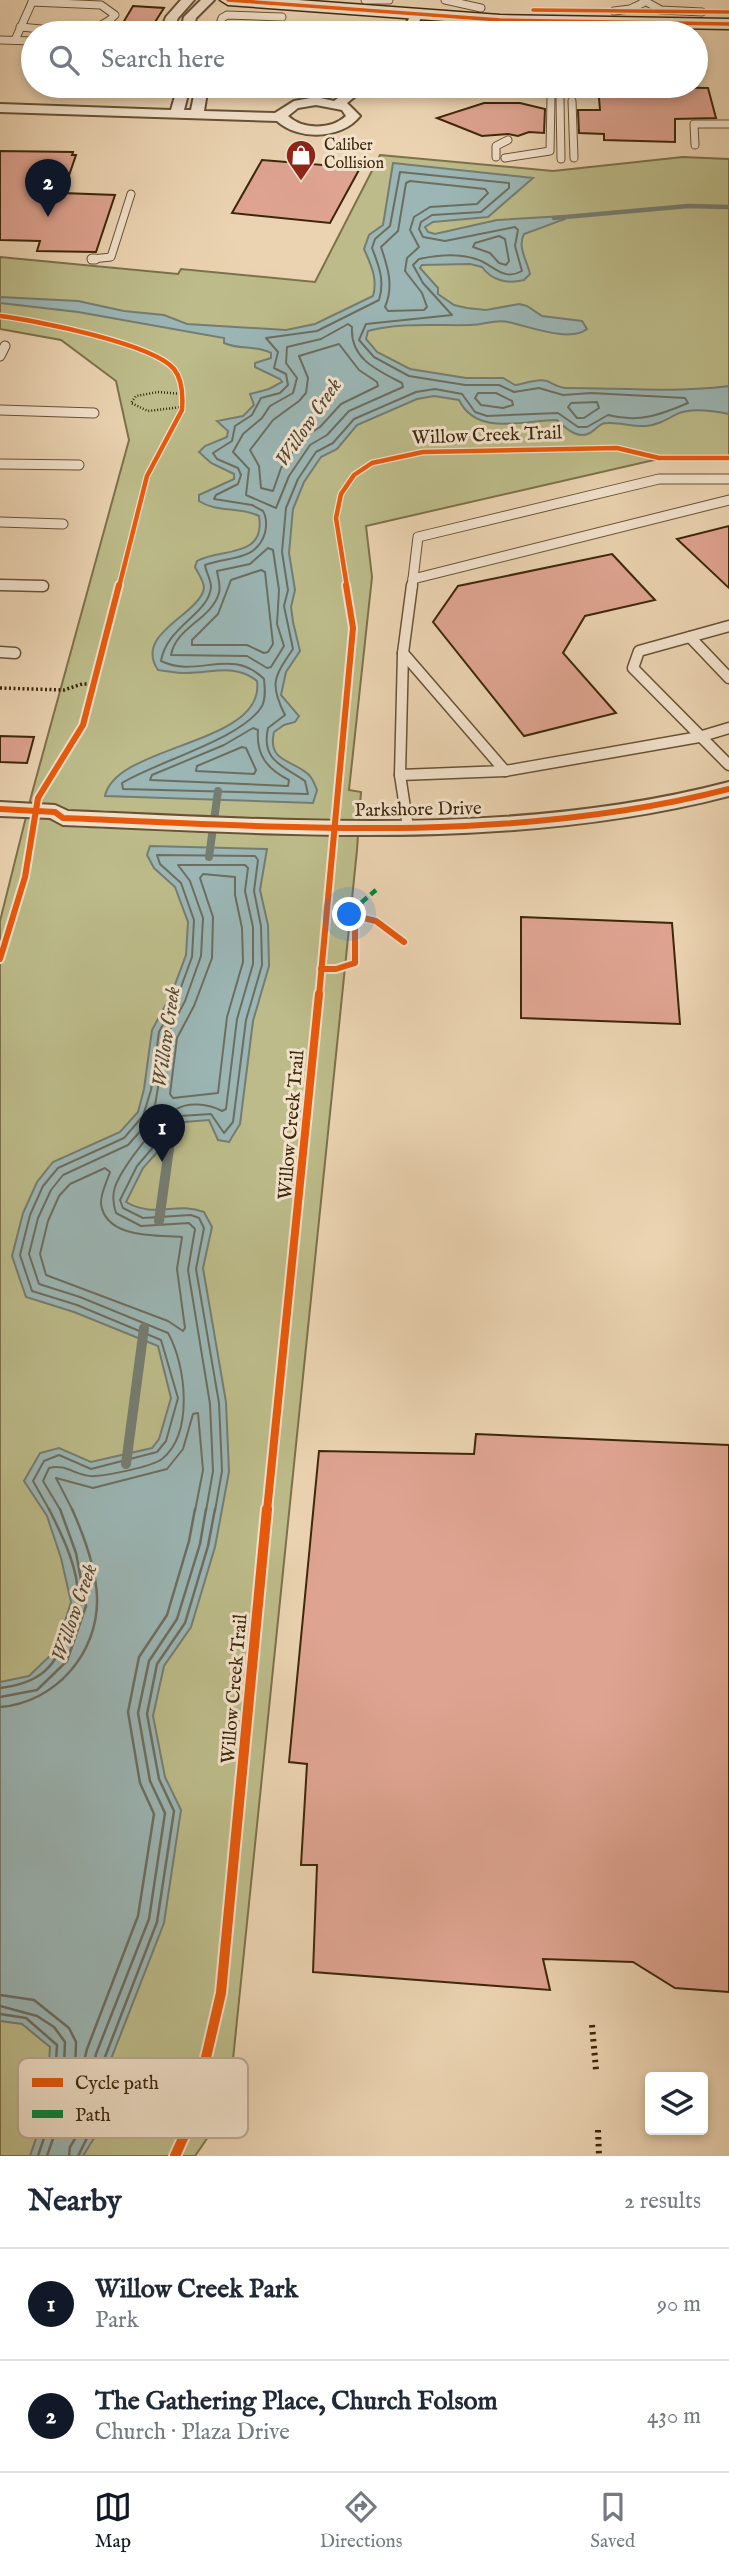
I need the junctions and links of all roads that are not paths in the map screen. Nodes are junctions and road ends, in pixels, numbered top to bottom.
1 (188, 0) edge
2 (208, 0) edge
3 (228, 0) edge
4 (365, 0) edge
5 (389, 0) edge
6 (445, 0) edge
7 (32, 1) edge
8 (643, 1) edge
9 (481, 8) junction
10 (614, 11) junction
11 (702, 12) junction
12 (729, 12) edge
13 (416, 16) junction
14 (282, 17) dead end
15 (23, 21) edge
16 (110, 21) edge
17 (170, 21) edge
18 (189, 21) edge
19 (221, 21) edge
20 (413, 21) edge
21 (524, 21) edge
22 (708, 24) edge
23 (729, 24) edge
24 (20, 27) edge
25 (0, 40) edge
26 (15, 40) junction
27 (21, 40) edge
28 (181, 98) edge
29 (200, 98) edge
30 (346, 98) edge
31 (551, 98) dead end
32 (338, 104) junction
33 (0, 108) edge
34 (177, 112) junction
35 (197, 113) junction
36 (281, 117) junction
37 (729, 124) edge
38 (508, 140) dead end
39 (485, 141) dead end
40 (496, 145) junction
41 (695, 145) dead end
42 (496, 157) dead end
43 (505, 158) dead end
44 (568, 159) joint
45 (131, 194) dead end
46 (92, 259) dead end
47 (5, 346) dead end
48 (0, 356) edge
49 (0, 410) edge
50 (94, 413) dead end
51 (0, 464) edge
52 (79, 465) dead end
53 (729, 479) edge
54 (729, 500) edge
55 (0, 522) edge
56 (62, 524) dead end
57 (413, 579) junction
58 (0, 585) edge
59 (43, 586) dead end
60 (729, 626) edge
61 (690, 637) junction
62 (0, 652) edge
63 (15, 653) dead end
64 (404, 653) junction
65 (729, 678) edge
66 (729, 728) edge
67 (699, 737) junction
68 (729, 765) edge
69 (505, 771) junction
70 (400, 775) junction
71 (729, 789) edge
72 (0, 809) edge
73 (63, 818) junction
74 (0, 823) edge
75 (408, 827) junction

1 - 17 street
2 - 18 street
3 - 13 main road
4 - 5 lane
4 - 9 main road
6 - 9 lane
7 - 15 lane
7 - 16 lane
8 - 10 lane
8 - 11 lane
9 - 10 main road
9 - 13 main road
10 - 11 main road
11 - 12 main road
13 - 20 street
13 - 21 main road
14 - 19 lane
22 - 23 main road
24 - 26 lane
25 - 26 lane
26 - 27 lane
28 - 34 street
29 - 35 street
30 - 32 street
31 - 43 lane
32 - 36 street
32 - 36 street
33 - 34 street
34 - 35 street
35 - 36 street
37 - 41 lane
38 - 40 lane
39 - 40 lane
40 - 42 lane
44 - 44 lane
45 - 46 lane
47 - 48 lane
49 - 50 lane
51 - 52 lane
53 - 57 lane
54 - 57 lane
55 - 56 lane
57 - 64 lane
58 - 59 lane
60 - 61 lane
61 - 65 lane
61 - 67 lane
62 - 63 lane
64 - 69 lane
64 - 70 lane
66 - 67 lane
67 - 68 lane
67 - 69 lane
69 - 70 lane
70 - 75 lane
71 - 75 street, Parkshore Drive
72 - 73 street, Parkshore Drive
73 - 74 street, Parkshore Drive
73 - 75 street, Parkshore Drive

